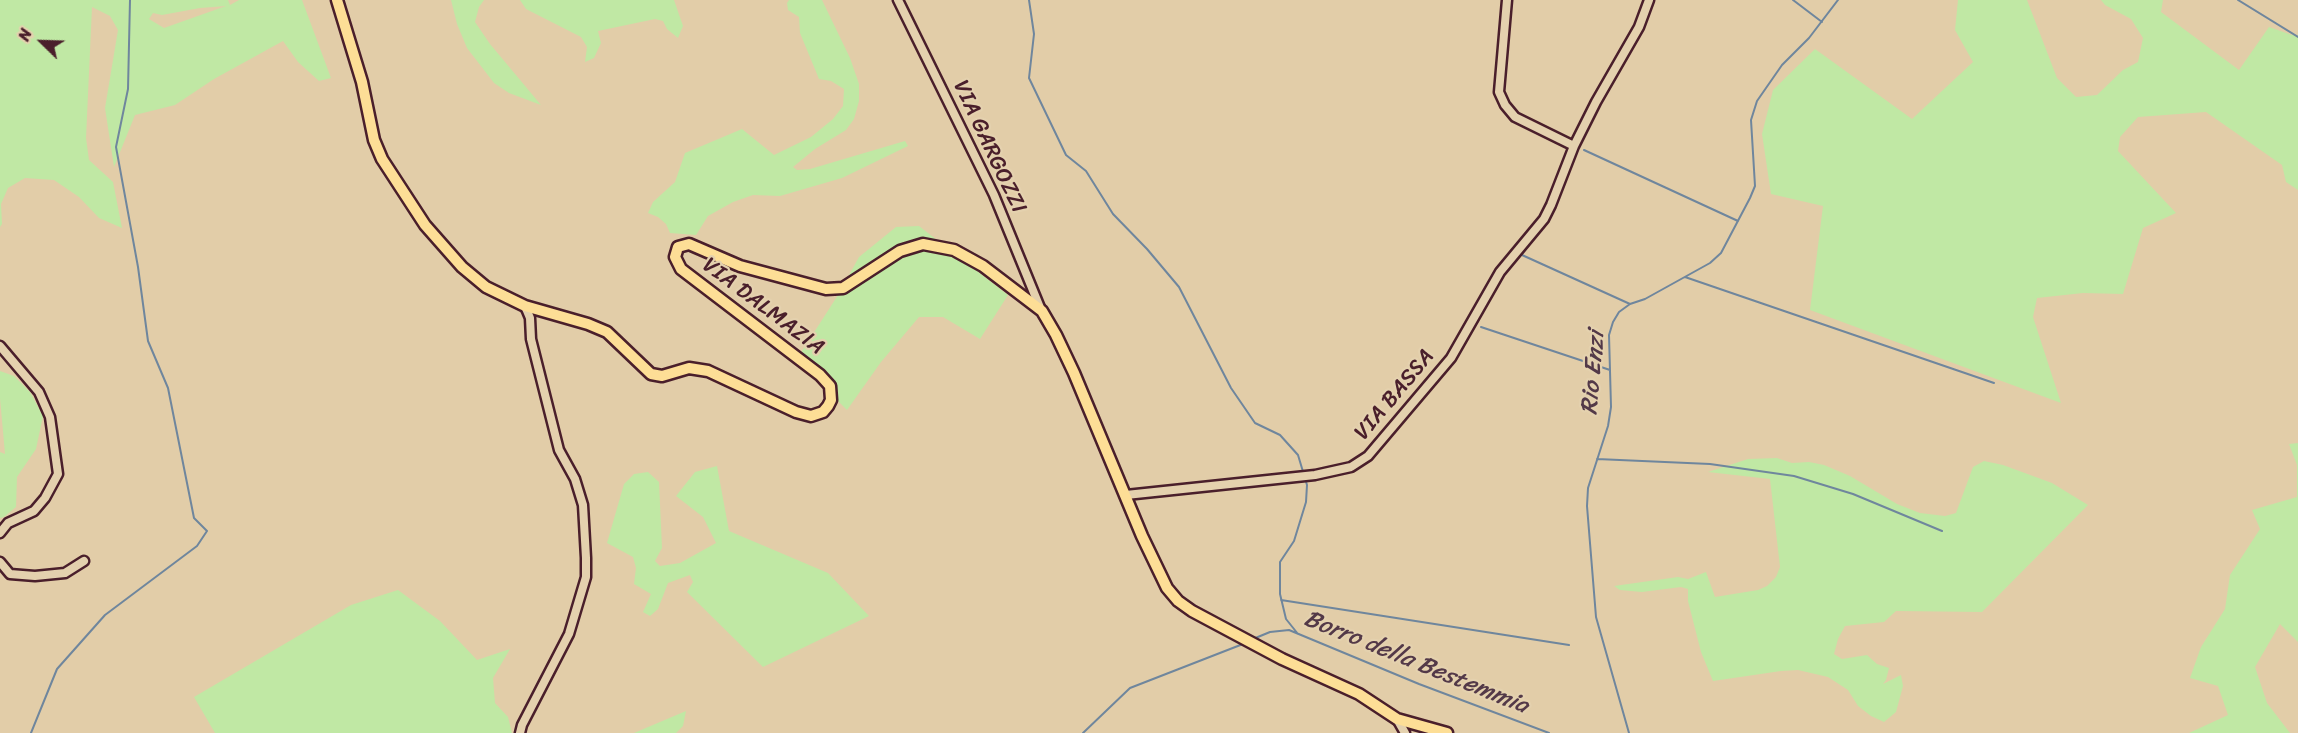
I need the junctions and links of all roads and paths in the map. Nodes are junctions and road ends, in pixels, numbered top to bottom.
1 (337, 0) edge
2 (898, 0) edge
3 (1507, 0) edge
4 (1650, 0) edge
5 (1574, 146) junction
6 (525, 306) junction
7 (1042, 311) junction
8 (0, 346) edge
9 (1126, 495) junction
10 (0, 533) edge
11 (84, 561) dead end
12 (0, 562) edge
13 (1397, 719) junction
14 (520, 733) edge
15 (1405, 733) edge
16 (1447, 733) edge

1 - 6 main road, VIA DALMAZIA
2 - 7 street, VIA GARGOZZI
3 - 5 street
4 - 5 street, VIA BASSA
5 - 9 street, VIA BASSA
6 - 7 main road, VIA DALMAZIA
6 - 14 street
7 - 9 main road, VIA DALMAZIA
8 - 10 street
9 - 13 main road, VIA DALMAZIA
11 - 12 street
13 - 15 street
13 - 16 main road

